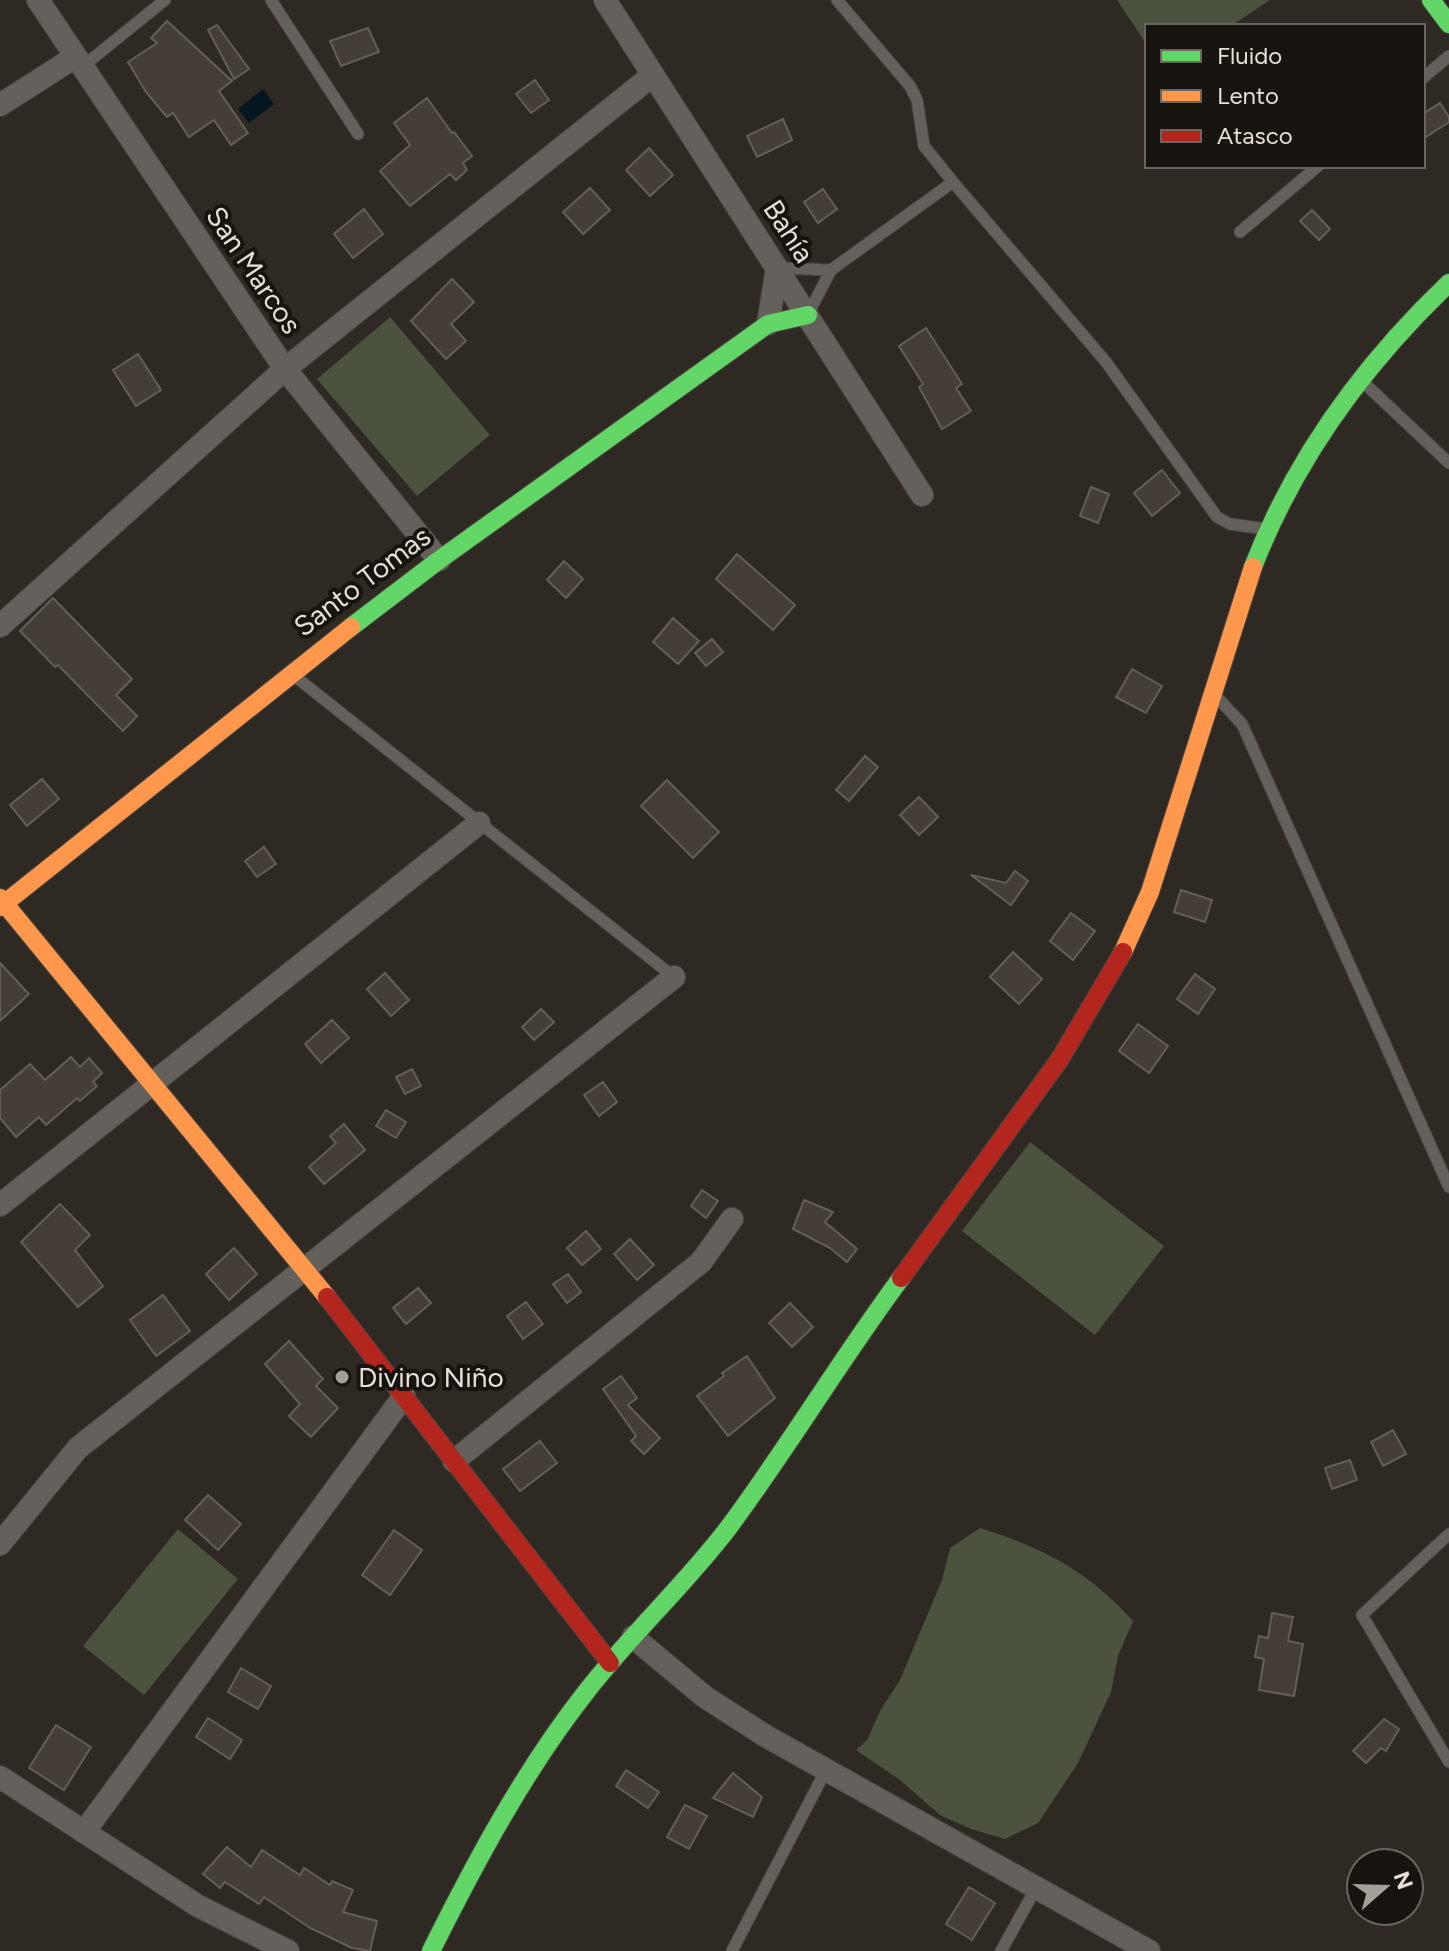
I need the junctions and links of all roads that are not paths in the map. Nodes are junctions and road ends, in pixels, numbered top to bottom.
1 (38, 0) edge
2 (165, 0) edge
3 (271, 0) edge
4 (605, 0) edge
5 (837, 0) edge
6 (1431, 0) edge
7 (1449, 24) edge
8 (1449, 56) edge
9 (79, 62) junction
10 (653, 75) junction
11 (1425, 76) edge
12 (0, 105) edge
13 (358, 134) dead end
14 (1316, 168) edge
15 (953, 182) junction
16 (1240, 232) dead end
17 (777, 268) junction
18 (831, 270) junction
19 (1449, 283) edge
20 (808, 315) junction
21 (768, 324) junction
22 (285, 369) junction
23 (1359, 378) junction
24 (1449, 463) edge
25 (922, 495) dead end
26 (1271, 530) junction
27 (439, 560) junction
28 (0, 626) edge
29 (290, 673) junction
30 (1213, 692) junction
31 (479, 823) junction
32 (2, 903) edge
33 (674, 977) joint
34 (154, 1084) junction
35 (1449, 1187) edge
36 (0, 1205) edge
37 (732, 1219) dead end
38 (305, 1269) junction
39 (404, 1396) junction
40 (454, 1461) junction
41 (1449, 1534) edge
42 (0, 1544) edge
43 (633, 1637) junction
44 (610, 1663) junction
45 (1449, 1762) edge
46 (826, 1770) junction
47 (0, 1777) edge
48 (84, 1832) junction
49 (1036, 1888) junction
50 (288, 1951) edge
51 (431, 1951) edge
52 (732, 1951) edge
53 (1001, 1951) edge
54 (1149, 1951) edge

1 - 9 street, San Marcos
2 - 9 lane
3 - 13 lane
4 - 10 street, Bahía
5 - 15 lane
6 - 7 street
8 - 11 lane
9 - 12 street
9 - 22 street, San Marcos
10 - 17 street, Bahía
10 - 22 street
14 - 16 lane
15 - 18 lane
15 - 26 lane
17 - 18 lane
17 - 20 street, Bahía
17 - 21 street
18 - 20 lane
19 - 23 street
20 - 21 street, Santo Tomas
20 - 25 street, Bahía
21 - 27 street, Santo Tomas
22 - 27 street, San Marcos
22 - 28 street
23 - 24 lane
23 - 26 street
26 - 30 street
27 - 29 street, Santo Tomas
29 - 31 lane
29 - 32 street, Santo Tomas
30 - 35 lane
30 - 43 street
31 - 33 lane
31 - 34 street
32 - 34 street
33 - 38 street
34 - 36 street
34 - 38 street
37 - 40 street
38 - 39 street
38 - 42 street
39 - 40 street
39 - 48 street
40 - 44 street
41 - 45 lane
43 - 44 street
43 - 46 street
44 - 51 street
46 - 49 street
46 - 52 lane
47 - 48 street
48 - 50 street
49 - 53 lane
49 - 54 street

